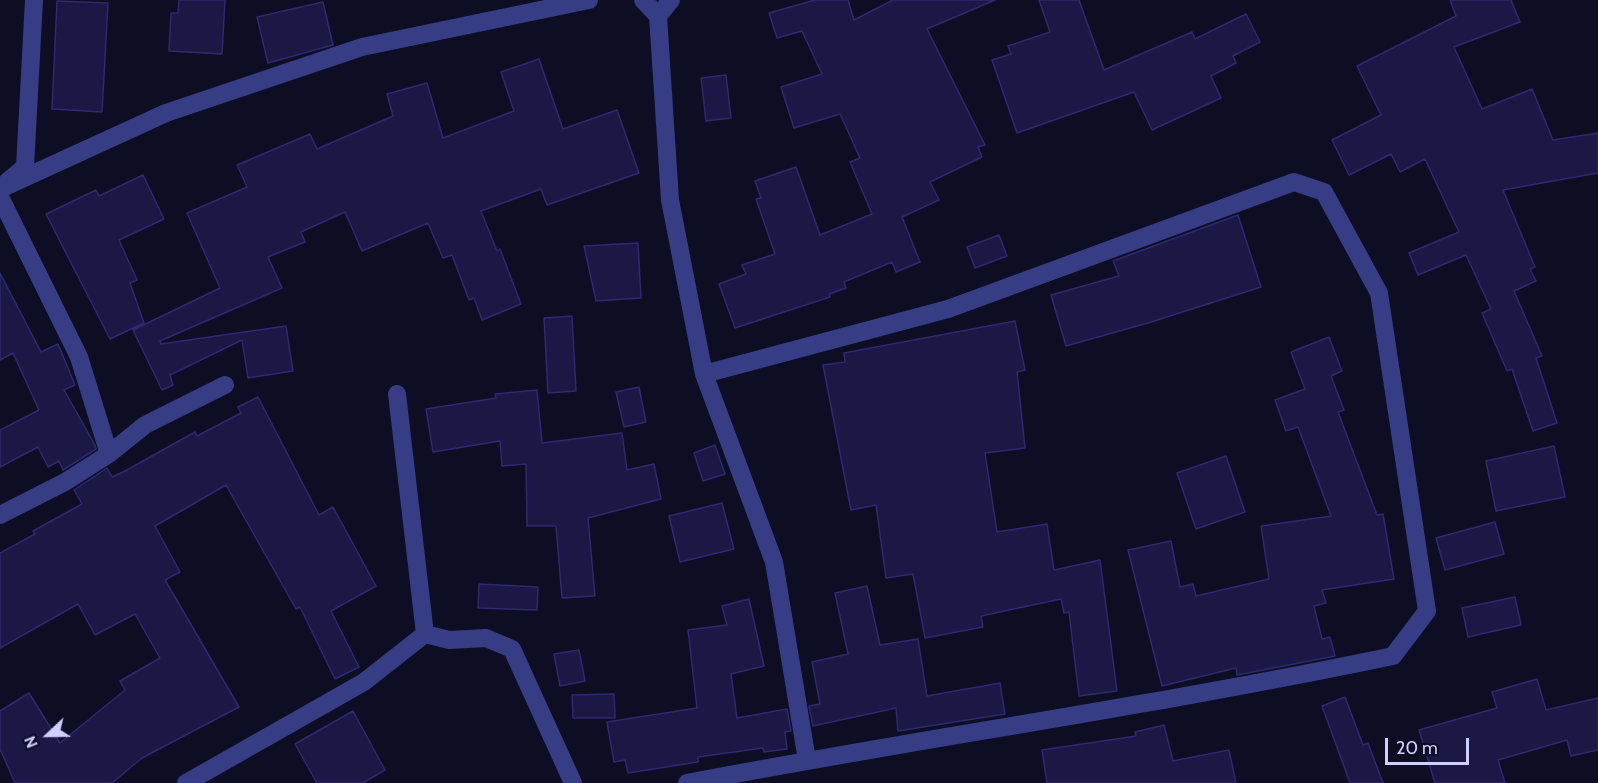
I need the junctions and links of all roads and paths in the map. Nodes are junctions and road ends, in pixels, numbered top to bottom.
1 (34, 0) edge
2 (589, 0) edge
3 (643, 0) edge
4 (671, 0) edge
5 (658, 16) junction
6 (0, 188) edge
7 (0, 197) edge
8 (704, 374) junction
9 (225, 386) dead end
10 (397, 394) dead end
11 (109, 454) junction
12 (0, 515) edge
13 (425, 634) junction
14 (807, 760) junction
15 (190, 782) edge
16 (573, 783) edge
17 (687, 783) edge

1 - 6 street
2 - 6 street
3 - 5 street
4 - 5 street
5 - 8 street
7 - 11 street
8 - 14 street
8 - 14 street
9 - 11 street
10 - 13 street
11 - 12 street
13 - 15 street
13 - 16 street
14 - 17 street

